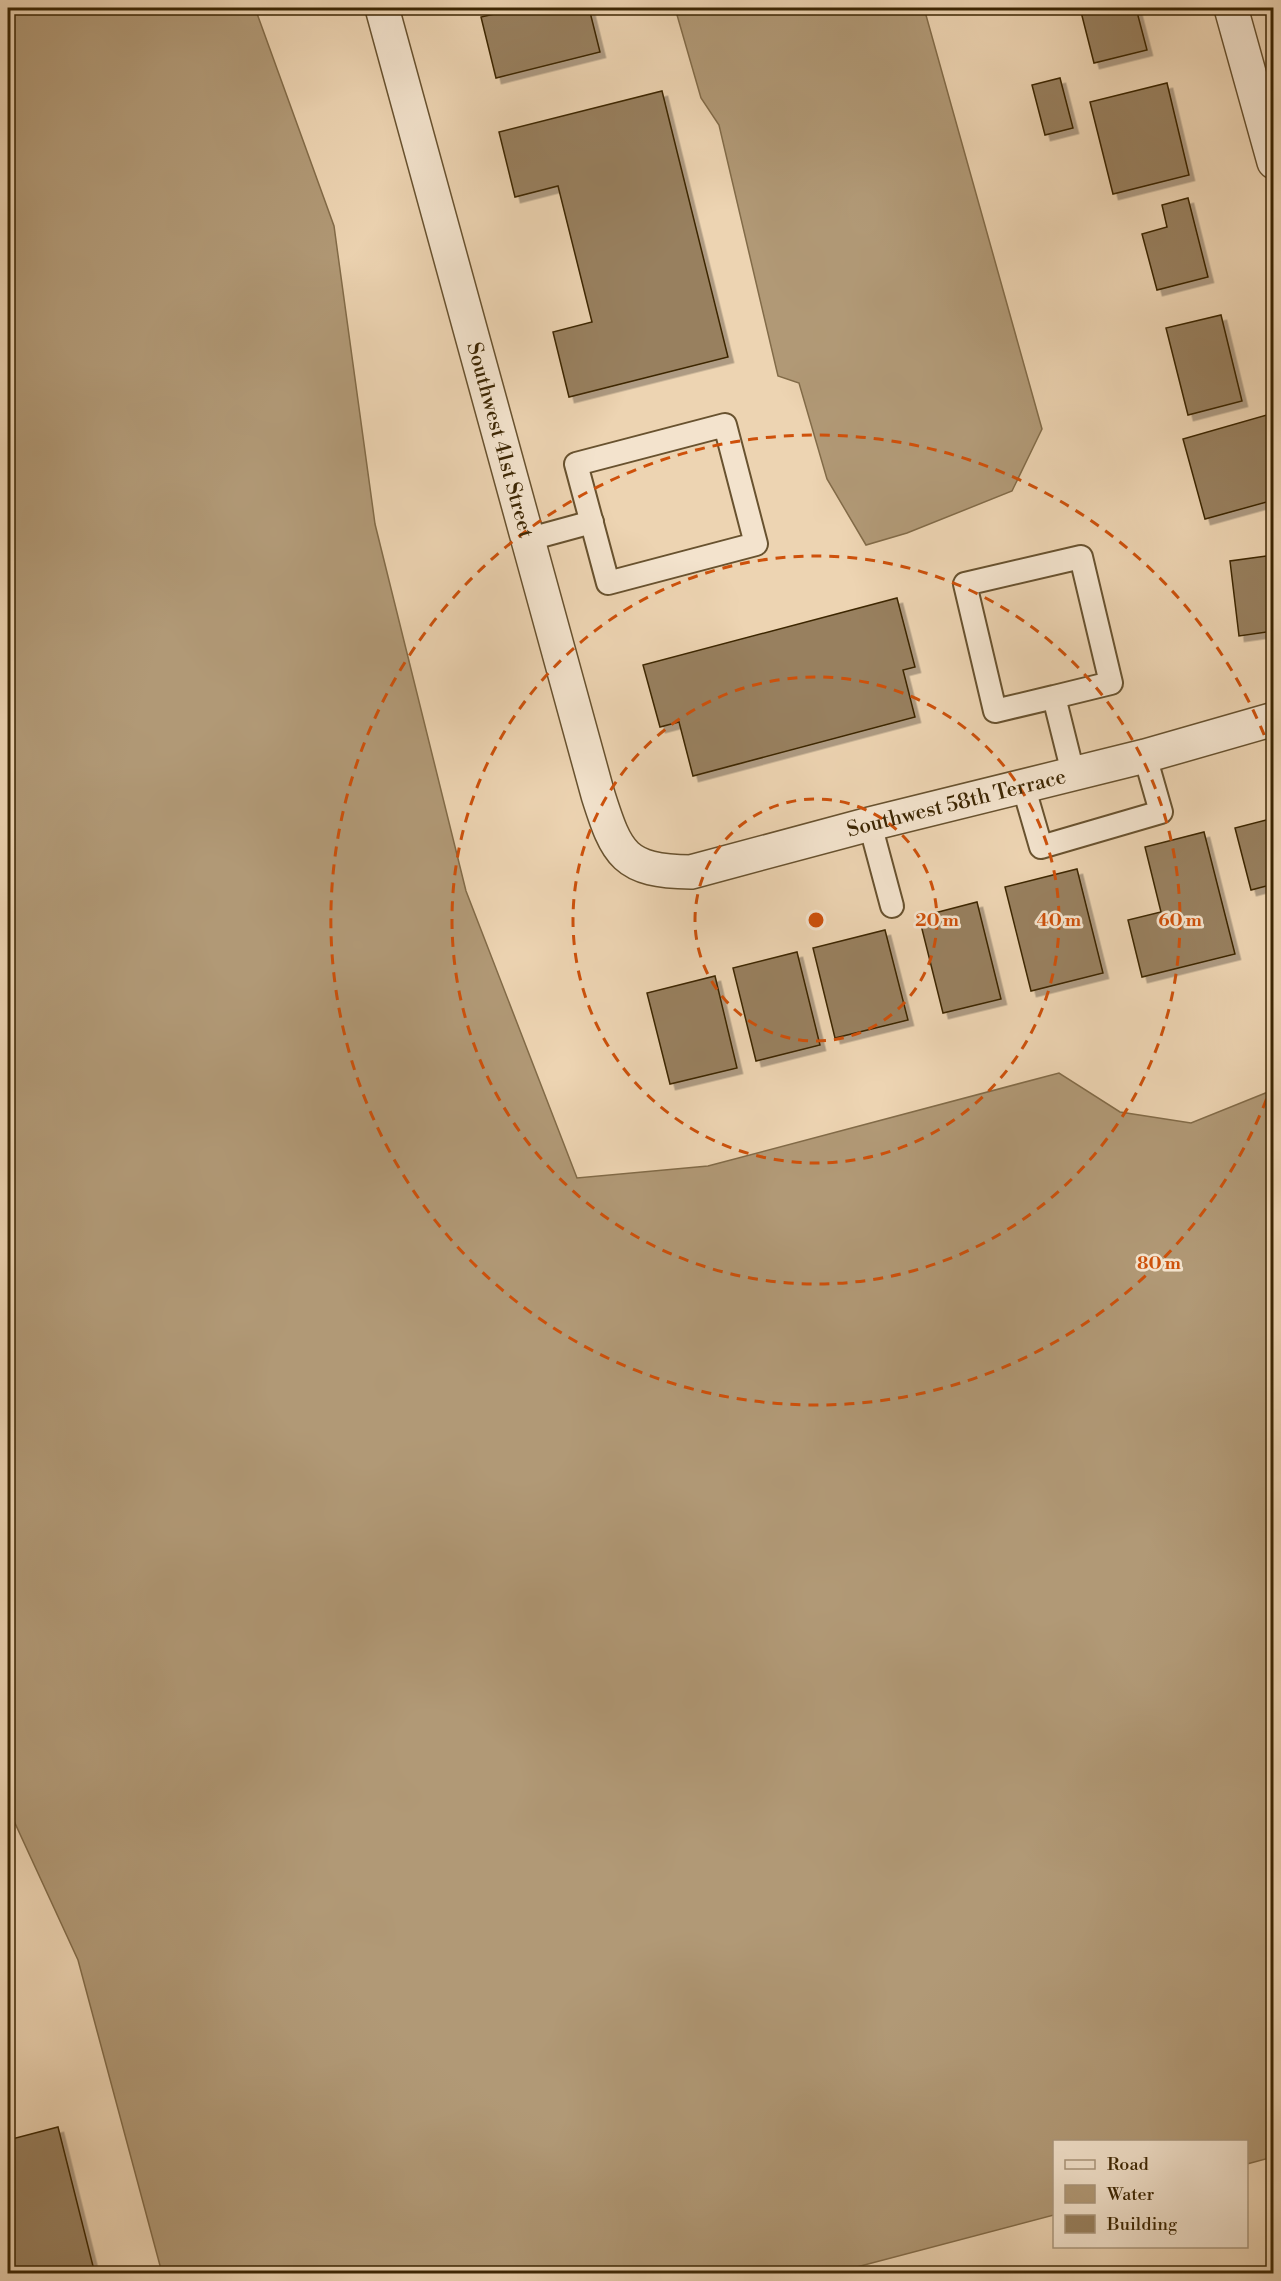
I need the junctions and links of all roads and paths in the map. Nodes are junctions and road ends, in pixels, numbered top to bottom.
1 (382, 8) edge
2 (1231, 8) edge
3 (1274, 162) edge
4 (592, 522) junction
5 (526, 540) junction
6 (1054, 697) junction
7 (1274, 719) edge
8 (1145, 756) junction
9 (1072, 773) junction
10 (1023, 785) junction
11 (870, 824) junction
12 (636, 865) joint
13 (892, 906) dead end

1 - 5 street, Southwest 41st Street
2 - 3 street
4 - 4 lane
4 - 5 lane
5 - 12 street, Southwest 41st Street
6 - 6 lane
6 - 9 lane
7 - 8 street, Southwest 58th Terrace
8 - 9 street, Southwest 58th Terrace
8 - 10 lane
9 - 10 street, Southwest 58th Terrace
10 - 11 street, Southwest 58th Terrace
11 - 12 street, Southwest 58th Terrace
11 - 13 lane

